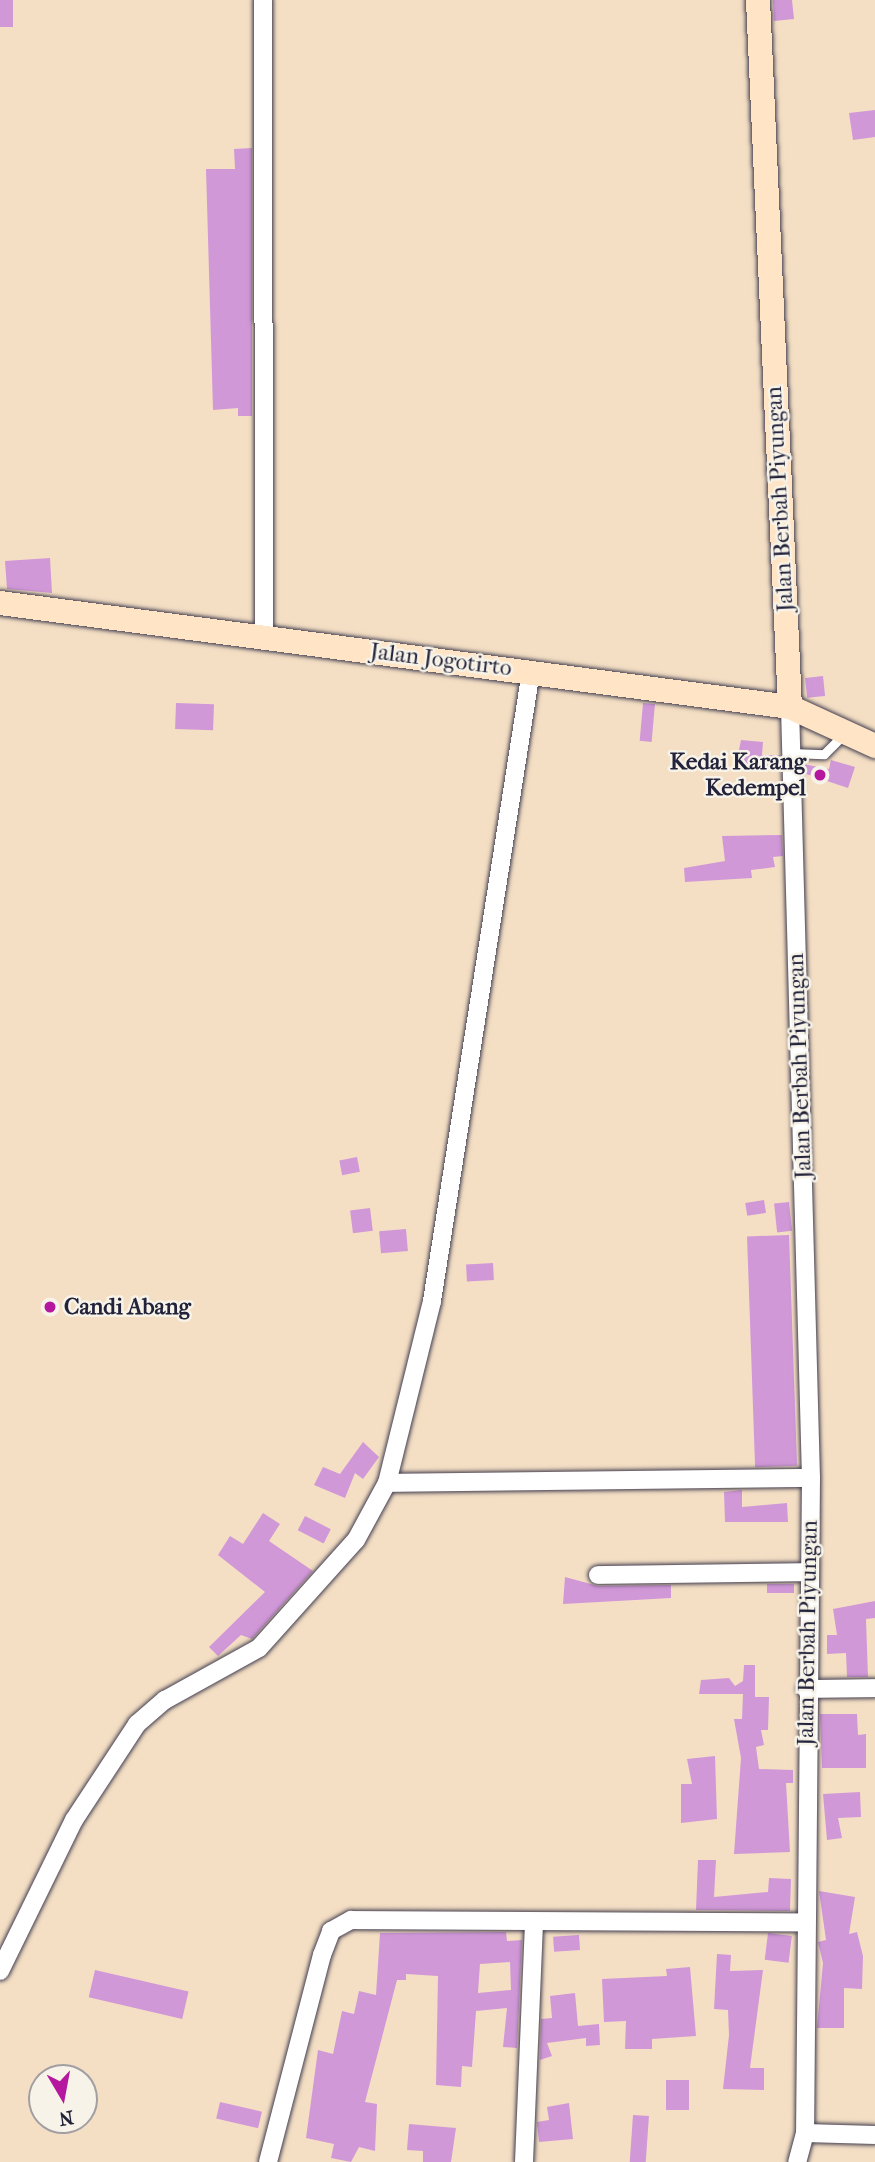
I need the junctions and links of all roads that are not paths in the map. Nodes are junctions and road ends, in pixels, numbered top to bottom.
1 (264, 0) edge
2 (758, 0) edge
3 (0, 603) edge
4 (264, 635) junction
5 (531, 671) junction
6 (790, 707) junction
7 (845, 732) junction
8 (875, 746) edge
9 (791, 753) junction
10 (811, 1478) junction
11 (387, 1483) junction
12 (809, 1572) junction
13 (598, 1575) dead end
14 (875, 1688) edge
15 (806, 1689) junction
16 (805, 1922) junction
17 (534, 1924) junction
18 (0, 1971) edge
19 (805, 2133) junction
20 (875, 2135) edge
21 (268, 2162) edge
22 (524, 2162) edge
23 (797, 2162) edge

1 - 4 street
2 - 6 street, Jalan Berbah Piyungan
3 - 4 street, Jalan Jogotirto
4 - 5 street, Jalan Jogotirto
5 - 6 street, Jalan Jogotirto
5 - 11 street
6 - 7 street, Jalan Jogotirto
6 - 9 street, Jalan Berbah Piyungan
7 - 8 street, Jalan Jogotirto
7 - 9 lane
9 - 10 street, Jalan Berbah Piyungan
10 - 11 street
10 - 12 street, Jalan Berbah Piyungan
11 - 18 street
12 - 13 street
12 - 15 street, Jalan Berbah Piyungan
14 - 15 street
15 - 16 street, Jalan Berbah Piyungan
16 - 17 street
16 - 19 street, Jalan Berbah Piyungan
17 - 21 street
17 - 22 street
19 - 20 street
19 - 23 street, Jalan Berbah Piyungan

